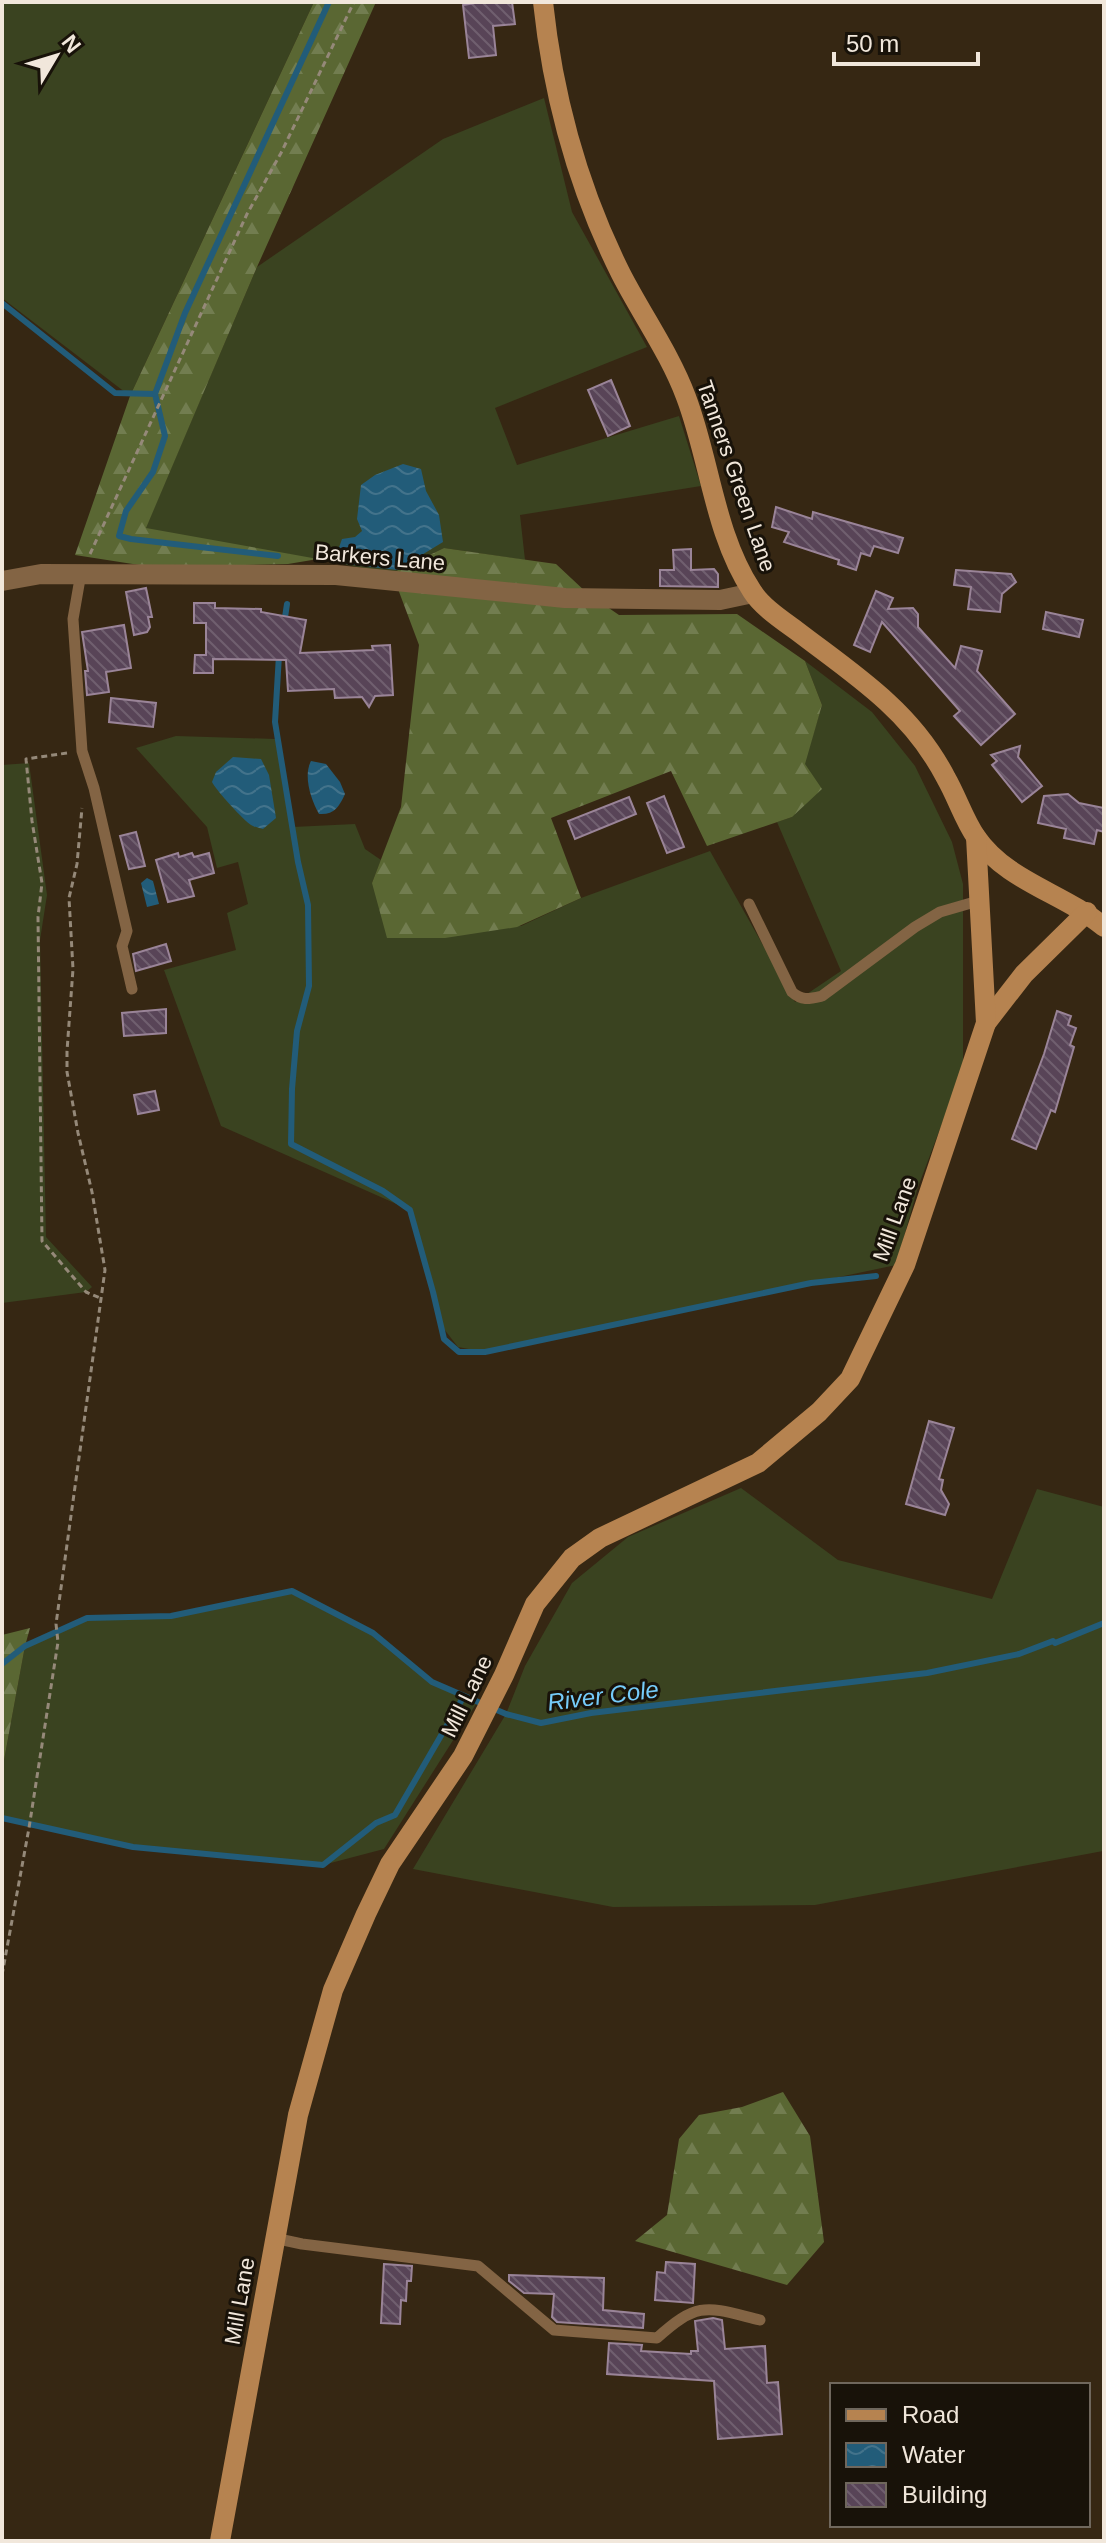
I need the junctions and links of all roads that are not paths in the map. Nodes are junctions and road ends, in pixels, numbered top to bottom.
1 (543, 2) edge
2 (81, 573) junction
3 (2, 581) edge
4 (753, 593) junction
5 (976, 837) junction
6 (978, 901) junction
7 (749, 904) dead end
8 (1096, 911) edge
9 (1104, 927) edge
10 (132, 989) dead end
11 (986, 1023) junction
12 (274, 2238) junction
13 (760, 2320) dead end
14 (220, 2541) edge

1 - 4 street, Tanners Green Lane
2 - 3 street, Barkers Lane
2 - 4 street, Barkers Lane
2 - 10 lane
4 - 5 street, Tanners Green Lane
5 - 6 street, Mill Lane
5 - 8 street, Tanners Green Lane
6 - 7 lane
6 - 11 street, Mill Lane
8 - 9 street, Tanners Green Lane
8 - 11 street, Mill Lane
11 - 12 street, Mill Lane
12 - 13 lane
12 - 14 street, Mill Lane

